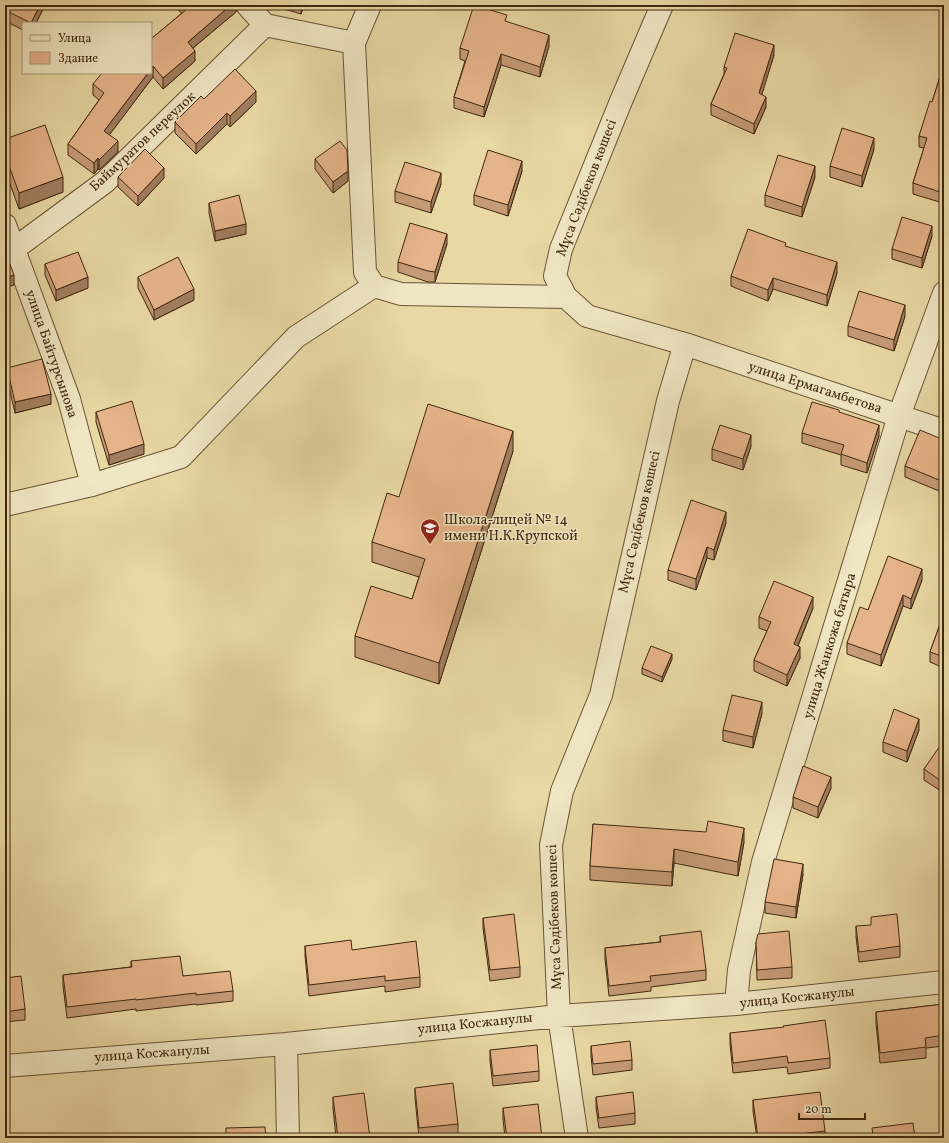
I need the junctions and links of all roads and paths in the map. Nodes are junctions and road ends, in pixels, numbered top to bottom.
1 (247, 5) edge
2 (370, 5) edge
3 (662, 5) edge
4 (265, 25) junction
5 (354, 43) junction
6 (5, 225) edge
7 (14, 249) junction
8 (374, 286) junction
9 (944, 293) edge
10 (566, 297) junction
11 (686, 344) junction
12 (899, 416) junction
13 (944, 430) edge
14 (92, 486) junction
15 (5, 505) edge
16 (944, 982) edge
17 (736, 1004) junction
18 (559, 1016) junction
19 (286, 1044) junction
20 (5, 1066) edge
21 (288, 1138) edge
22 (576, 1138) edge

1 - 4 street
2 - 5 street
3 - 10 street, Мұса Сәдібеков көшесі
4 - 5 street
4 - 7 street, Баймуратов переулок
5 - 8 street
6 - 7 street, улица Байтурсынова
7 - 14 street, улица Байтурсынова
8 - 10 street
8 - 14 street
9 - 12 street, улица Жанкожа батыра
10 - 11 street, Мұса Сәдібеков көшесі
11 - 12 street, улица Ермагамбетова
11 - 18 street, Мұса Сәдібеков көшесі
12 - 13 street, улица Ермагамбетова
12 - 17 street, улица Жанкожа батыра
14 - 15 street
16 - 17 street, улица Косжанулы
17 - 18 street, улица Косжанулы
18 - 19 street, улица Косжанулы
18 - 22 street, Мұса Сәдібеков көшесі
19 - 20 street, улица Косжанулы
19 - 21 street

